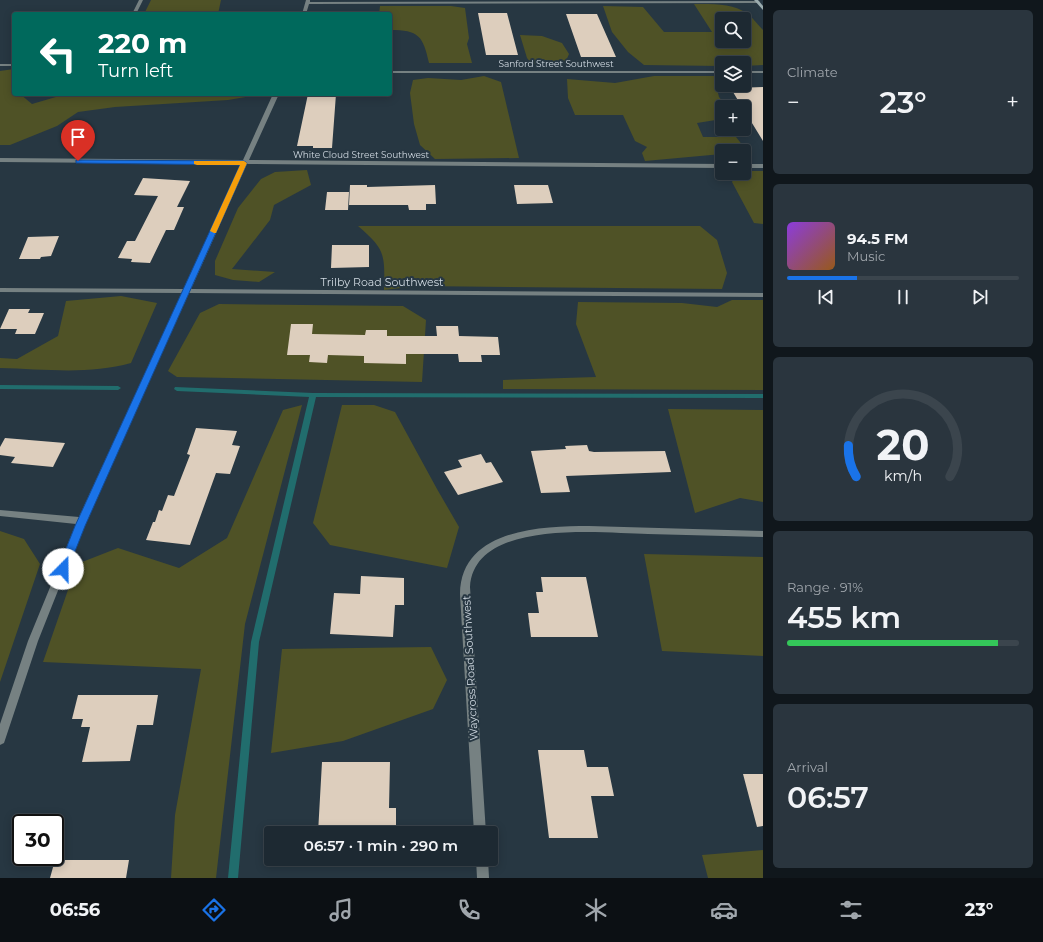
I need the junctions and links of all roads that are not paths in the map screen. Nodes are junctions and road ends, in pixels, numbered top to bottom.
1 (141, 0) edge
2 (308, 1) edge
3 (757, 1) edge
4 (763, 9) edge
5 (135, 12) edge
6 (305, 12) edge
7 (0, 65) edge
8 (12, 65) edge
9 (392, 72) edge
10 (715, 72) edge
11 (751, 72) edge
12 (763, 72) edge
13 (275, 96) edge
14 (0, 160) edge
15 (244, 163) junction
16 (715, 166) edge
17 (751, 166) edge
18 (763, 166) edge
19 (0, 290) edge
20 (186, 292) junction
21 (763, 295) edge
22 (0, 513) edge
23 (82, 522) junction
24 (763, 534) edge
25 (0, 740) edge
26 (480, 826) edge
27 (482, 866) edge
28 (483, 878) edge

1 - 5 street
2 - 3 street
2 - 6 street
3 - 4 street
7 - 8 street
9 - 10 street, Sanford Street Southwest
11 - 12 street
13 - 15 street
14 - 15 street, White Cloud Street Southwest
15 - 16 street, White Cloud Street Southwest
15 - 20 street
17 - 18 street
19 - 20 street, Trilby Road Southwest
20 - 21 street, Trilby Road Southwest
20 - 23 street
22 - 23 street
23 - 25 street
24 - 26 street, Waycross Road Southwest
27 - 28 street

